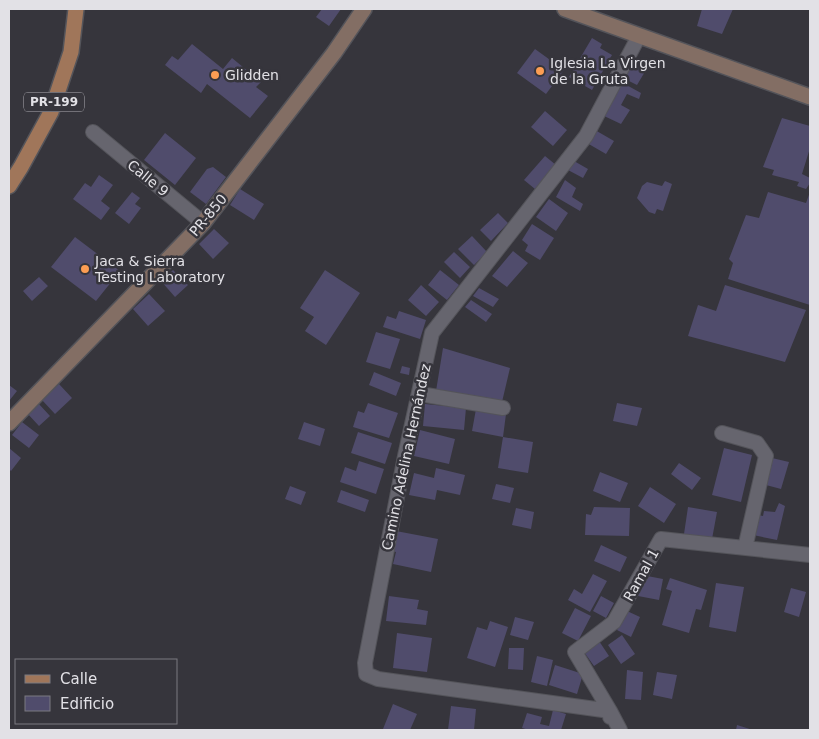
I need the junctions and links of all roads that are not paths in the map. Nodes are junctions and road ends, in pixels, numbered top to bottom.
1 (76, 9) edge
2 (364, 9) edge
3 (565, 9) edge
4 (639, 36) junction
5 (810, 96) edge
6 (93, 132) dead end
7 (9, 186) edge
8 (204, 223) junction
9 (420, 394) junction
10 (503, 408) dead end
11 (9, 423) edge
12 (722, 433) dead end
13 (745, 548) junction
14 (810, 555) edge
15 (610, 711) junction
16 (610, 730) edge
17 (620, 730) edge

1 - 7 main road, PR-199
2 - 8 street, PR-850 / PR-850
3 - 4 street
4 - 5 street
4 - 9 street, Camino Adelina Hernández
6 - 8 street, Calle 9
8 - 11 street, PR-850 / PR-850
9 - 10 street
9 - 15 street, Camino Adelina Hernández
12 - 13 street
13 - 14 street, Ramal 1
13 - 15 street, Ramal 1
15 - 16 street
15 - 17 street

